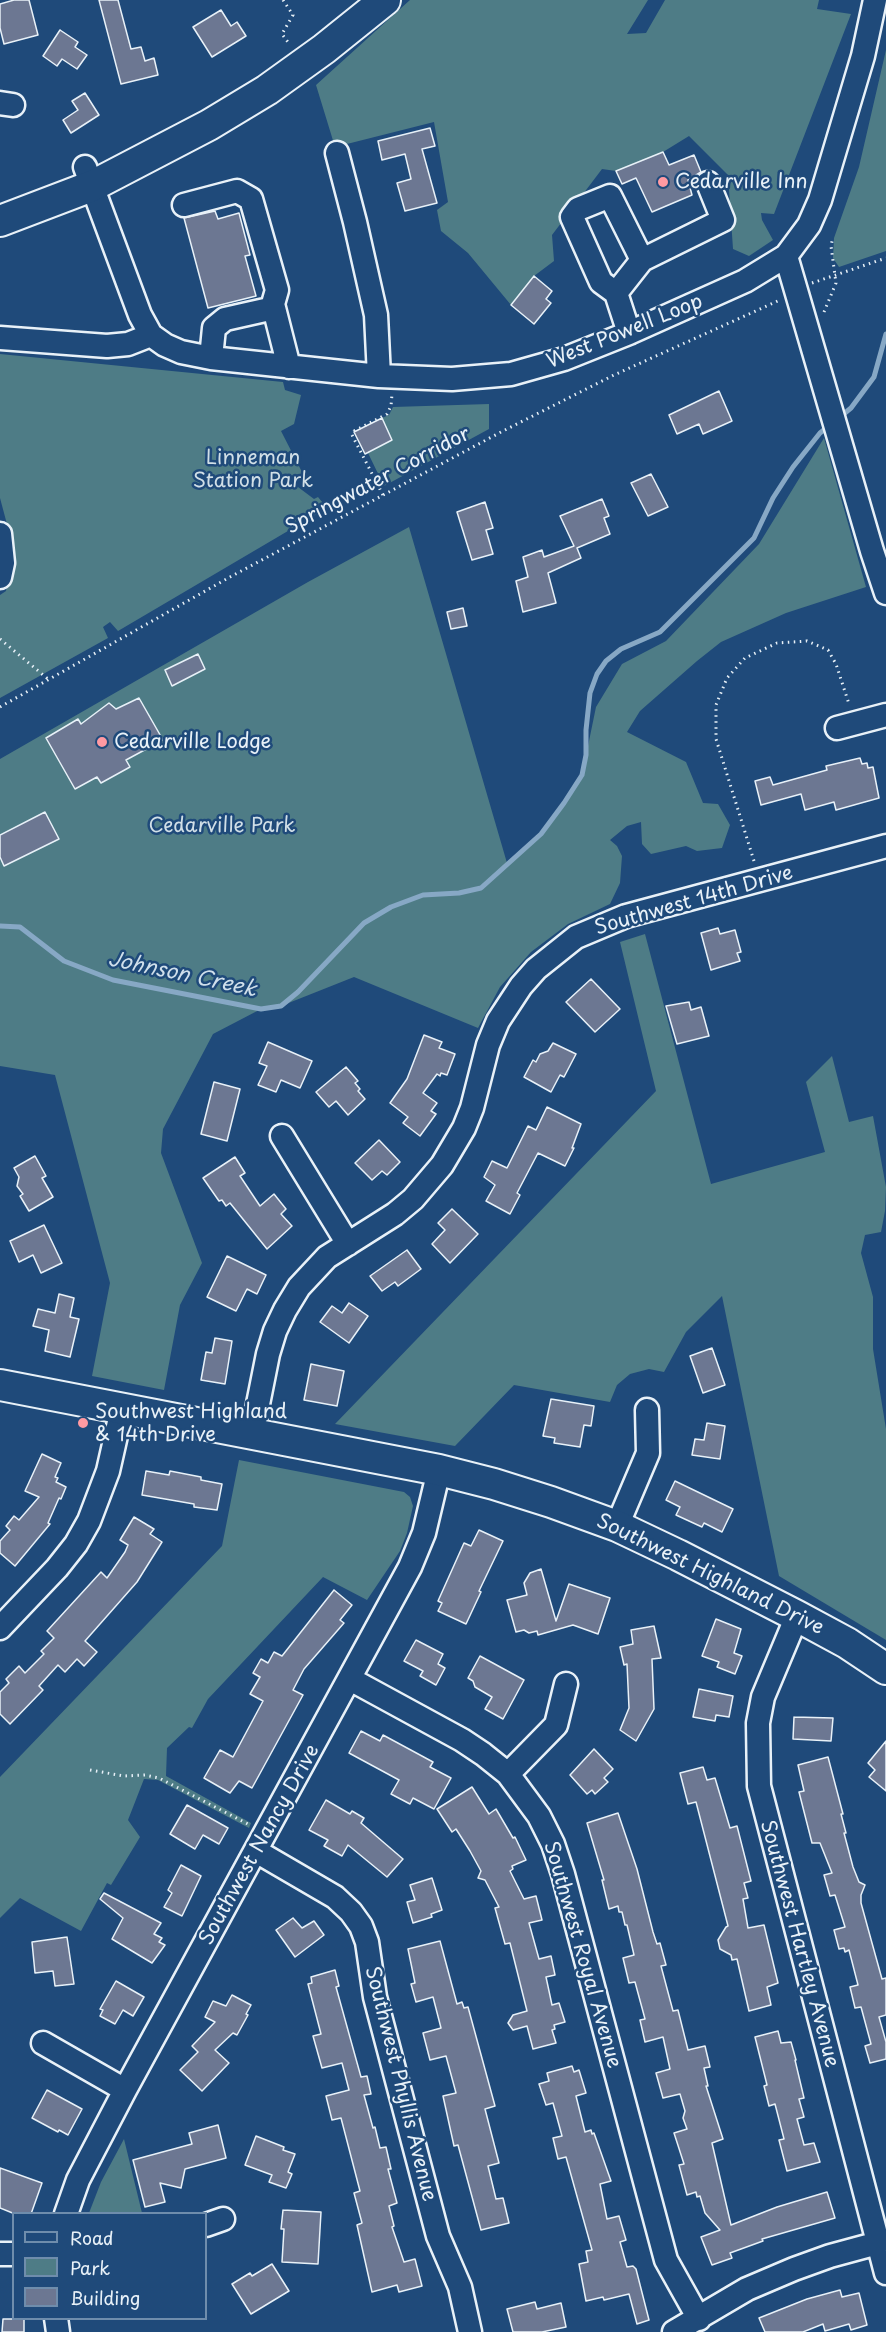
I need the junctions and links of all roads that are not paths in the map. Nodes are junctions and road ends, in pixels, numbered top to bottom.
1 (352, 0) edge
2 (385, 0) edge
3 (874, 0) edge
4 (337, 153) dead end
5 (89, 177) junction
6 (708, 183) dead end
7 (0, 200) edge
8 (184, 205) dead end
9 (0, 221) edge
10 (786, 256) junction
11 (642, 260) junction
12 (616, 293) junction
13 (274, 308) junction
14 (629, 333) junction
15 (151, 335) junction
16 (0, 338) edge
17 (211, 358) junction
18 (289, 367) junction
19 (386, 377) junction
20 (0, 534) edge
21 (0, 577) edge
22 (886, 593) edge
23 (886, 716) edge
24 (846, 725) road end
25 (886, 846) edge
26 (282, 1136) dead end
27 (348, 1244) junction
28 (0, 1385) edge
29 (122, 1409) junction
30 (647, 1410) dead end
31 (252, 1434) junction
32 (439, 1470) junction
33 (617, 1526) junction
34 (797, 1616) junction
35 (0, 1628) edge
36 (886, 1669) edge
37 (350, 1679) junction
38 (566, 1684) dead end
39 (508, 1774) junction
40 (261, 1842) junction
41 (43, 2043) dead end
42 (125, 2090) junction
43 (67, 2212) edge
44 (878, 2243) junction
45 (886, 2273) edge
46 (699, 2319) junction
47 (470, 2332) edge
48 (674, 2332) edge

1 - 5 main road
2 - 5 main road
3 - 10 street, West Powell Loop
4 - 19 street
5 - 7 main road
5 - 9 main road
5 - 15 street
6 - 11 street
8 - 13 street
10 - 14 street, West Powell Loop
10 - 22 street
11 - 12 street
11 - 12 street
12 - 14 street
13 - 17 street
13 - 18 street
14 - 19 street, West Powell Loop
15 - 16 street
15 - 17 street, West Powell Loop
17 - 18 street, West Powell Loop
18 - 19 street, West Powell Loop
20 - 21 street
23 - 24 street
25 - 27 street, Southwest 14th Drive
26 - 27 street
27 - 31 street, Southwest 14th Drive
28 - 29 main road, Southwest Highland Drive
29 - 31 main road, Southwest Highland Drive
29 - 35 street
30 - 33 street
31 - 32 main road, Southwest Highland Drive
32 - 33 main road, Southwest Highland Drive
32 - 37 street, Southwest Nancy Drive
33 - 34 main road, Southwest Highland Drive
34 - 36 main road, Southwest Highland Drive
34 - 44 street, Southwest Hartley Avenue
37 - 39 street, Southwest Royal Avenue
37 - 40 street, Southwest Nancy Drive
38 - 39 street
39 - 46 street, Southwest Royal Avenue
40 - 42 street, Southwest Nancy Drive
40 - 47 street, Southwest Phyllis Avenue
41 - 42 street
42 - 43 street, Southwest Nancy Drive
44 - 45 street, Southwest Hartley Avenue
44 - 46 street
46 - 48 street

